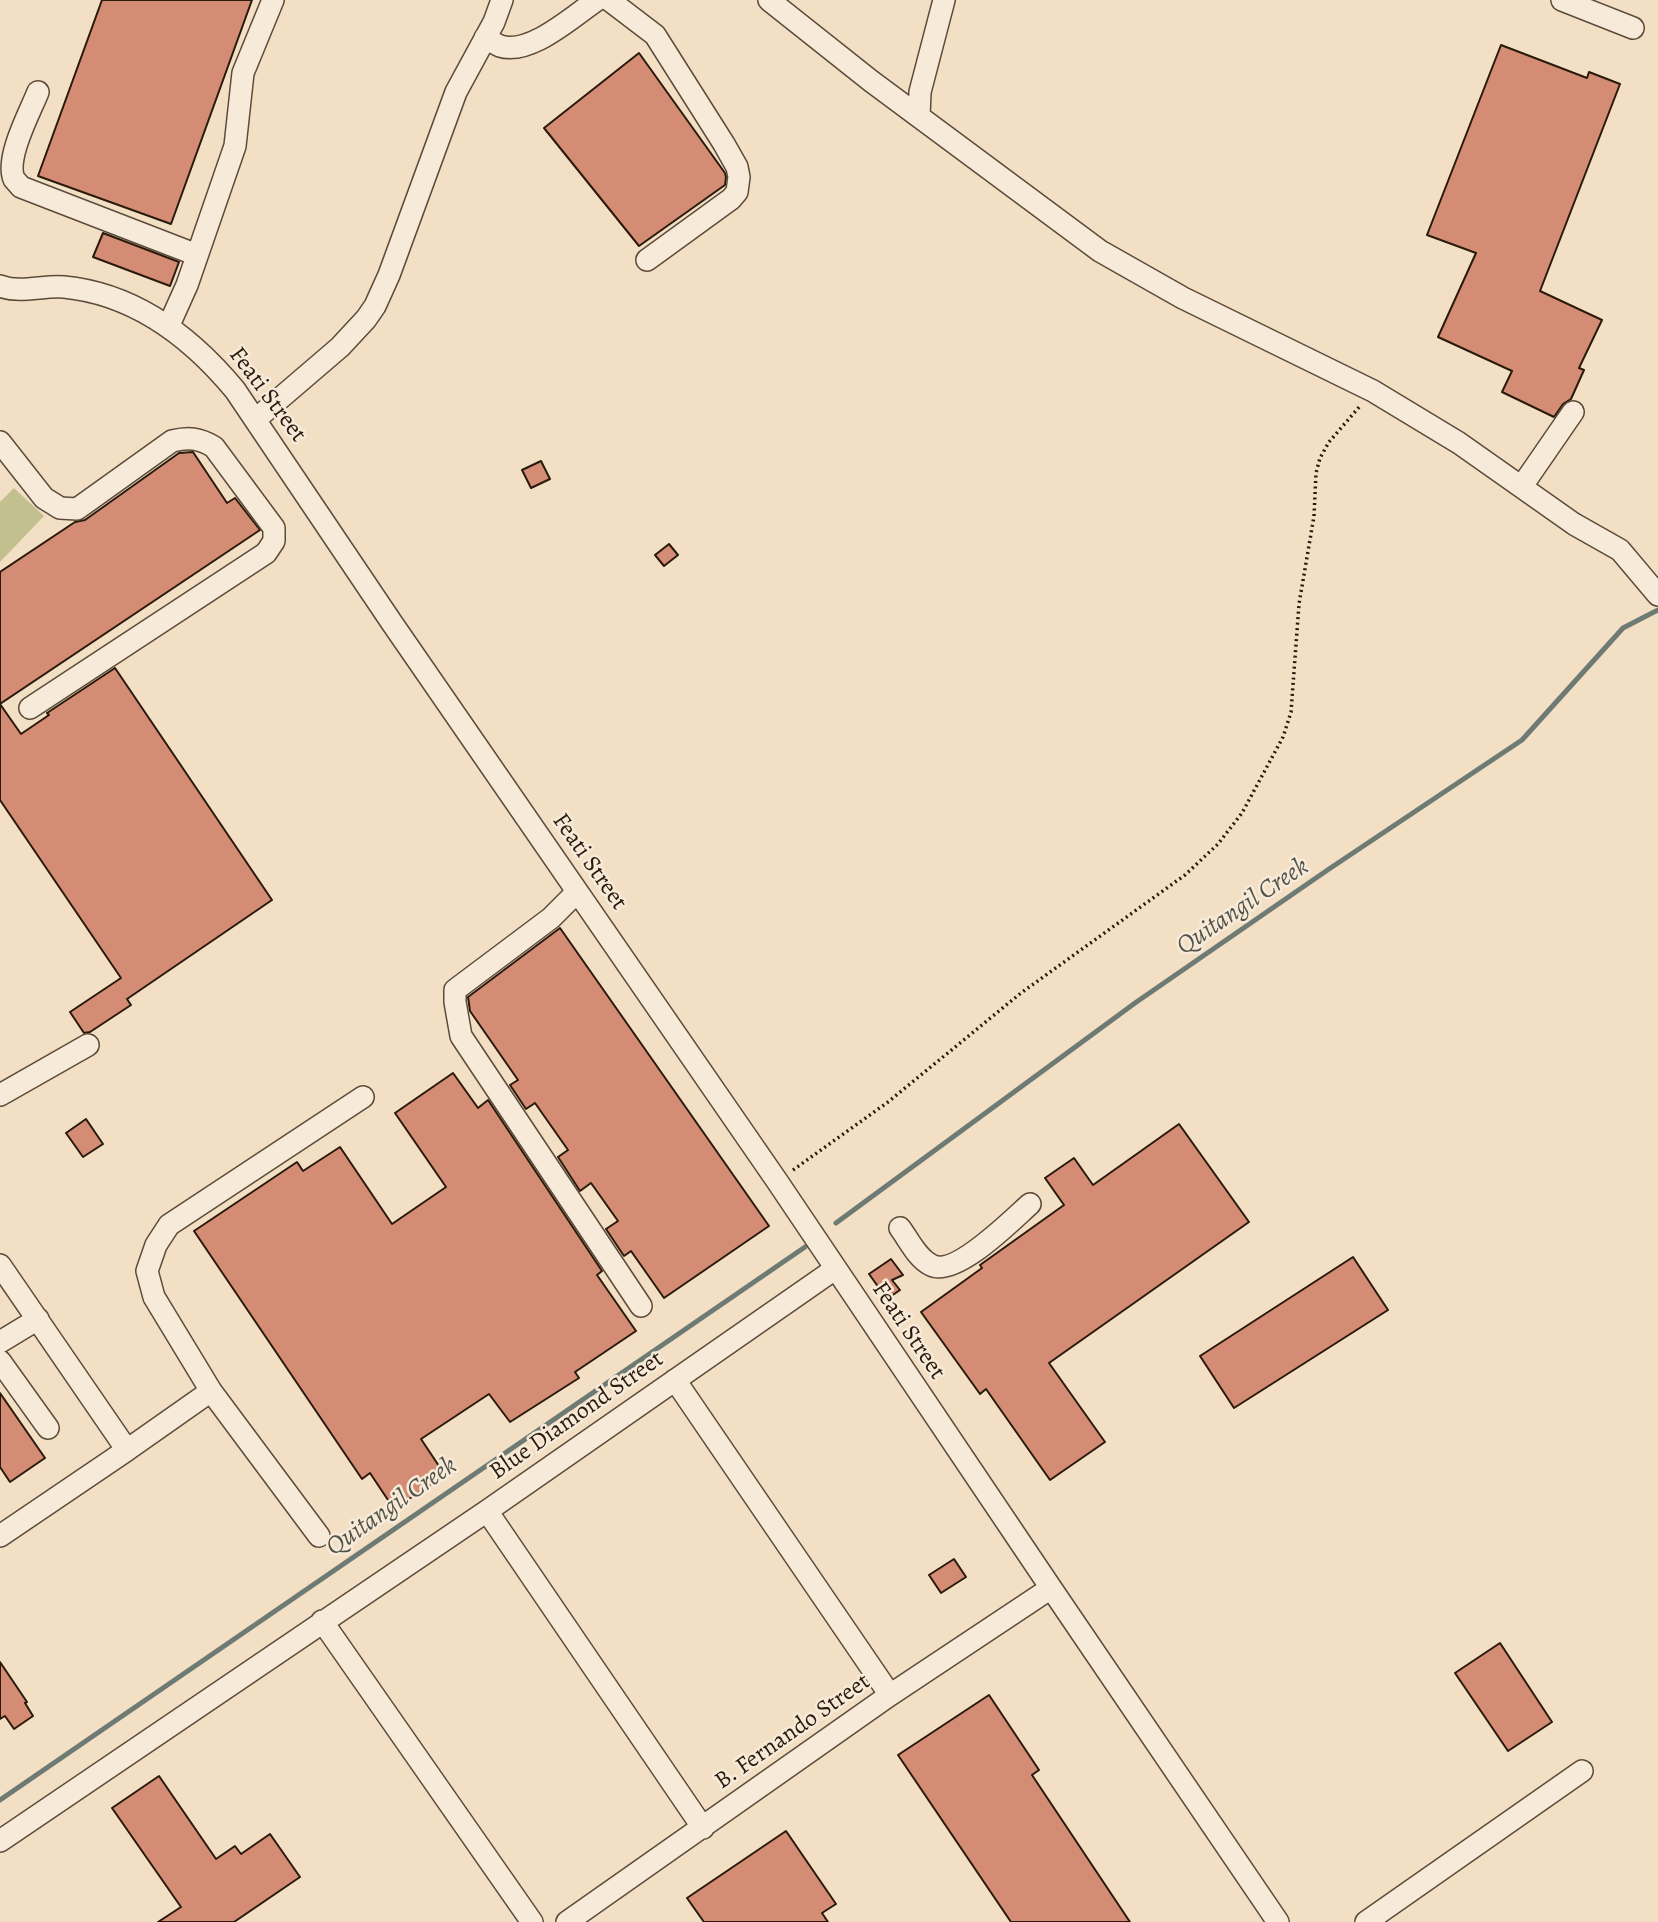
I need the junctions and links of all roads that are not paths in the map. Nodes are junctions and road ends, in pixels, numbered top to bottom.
1 (272, 0) edge
2 (502, 0) edge
3 (597, 0) edge
4 (769, 0) edge
5 (944, 0) edge
6 (1562, 0) edge
7 (624, 4) edge
8 (1633, 27) dead end
9 (485, 38) junction
10 (38, 92) dead end
11 (919, 116) junction
12 (197, 255) junction
13 (647, 260) dead end
14 (0, 286) edge
15 (169, 326) junction
16 (1573, 412) dead end
17 (256, 419) junction
18 (1, 447) edge
19 (1522, 486) junction
20 (1655, 591) edge
21 (30, 708) dead end
22 (577, 892) junction
23 (88, 1045) dead end
24 (0, 1095) edge
25 (363, 1097) dead end
26 (1030, 1204) dead end
27 (900, 1228) dead end
28 (0, 1265) edge
29 (835, 1269) junction
30 (641, 1306) dead end
31 (38, 1319) junction
32 (0, 1342) edge
33 (0, 1361) edge
34 (676, 1380) junction
35 (211, 1391) junction
36 (48, 1428) dead end
37 (127, 1450) junction
38 (487, 1511) junction
39 (0, 1536) edge
40 (319, 1536) dead end
41 (1051, 1588) junction
42 (322, 1621) junction
43 (890, 1695) junction
44 (1582, 1771) dead end
45 (703, 1828) junction
46 (0, 1841) edge
47 (532, 1922) edge
48 (567, 1922) edge
49 (1279, 1922) edge
50 (1366, 1922) edge

1 - 12 street
2 - 9 street
3 - 9 street
4 - 11 street
5 - 11 street
6 - 8 street
7 - 13 street
9 - 17 street
10 - 12 street
11 - 19 street
12 - 15 street
14 - 15 street, Feati Street
15 - 17 street, Feati Street
16 - 19 street
17 - 22 street, Feati Street
18 - 21 street
19 - 20 street
22 - 29 street, Feati Street
22 - 30 street
23 - 24 street
25 - 35 street
26 - 27 street
28 - 31 street
29 - 34 street, Blue Diamond Street
29 - 41 street, Feati Street
31 - 32 street
31 - 37 street
33 - 36 street
34 - 38 street, Blue Diamond Street
34 - 43 street
35 - 37 street
35 - 40 street
37 - 39 street
38 - 42 street, Blue Diamond Street
38 - 45 street
41 - 43 street, B. Fernando Street
41 - 49 street, Feati Street
42 - 46 street, Blue Diamond Street
42 - 47 street
43 - 45 street, B. Fernando Street
44 - 50 street
45 - 48 street, B. Fernando Street

